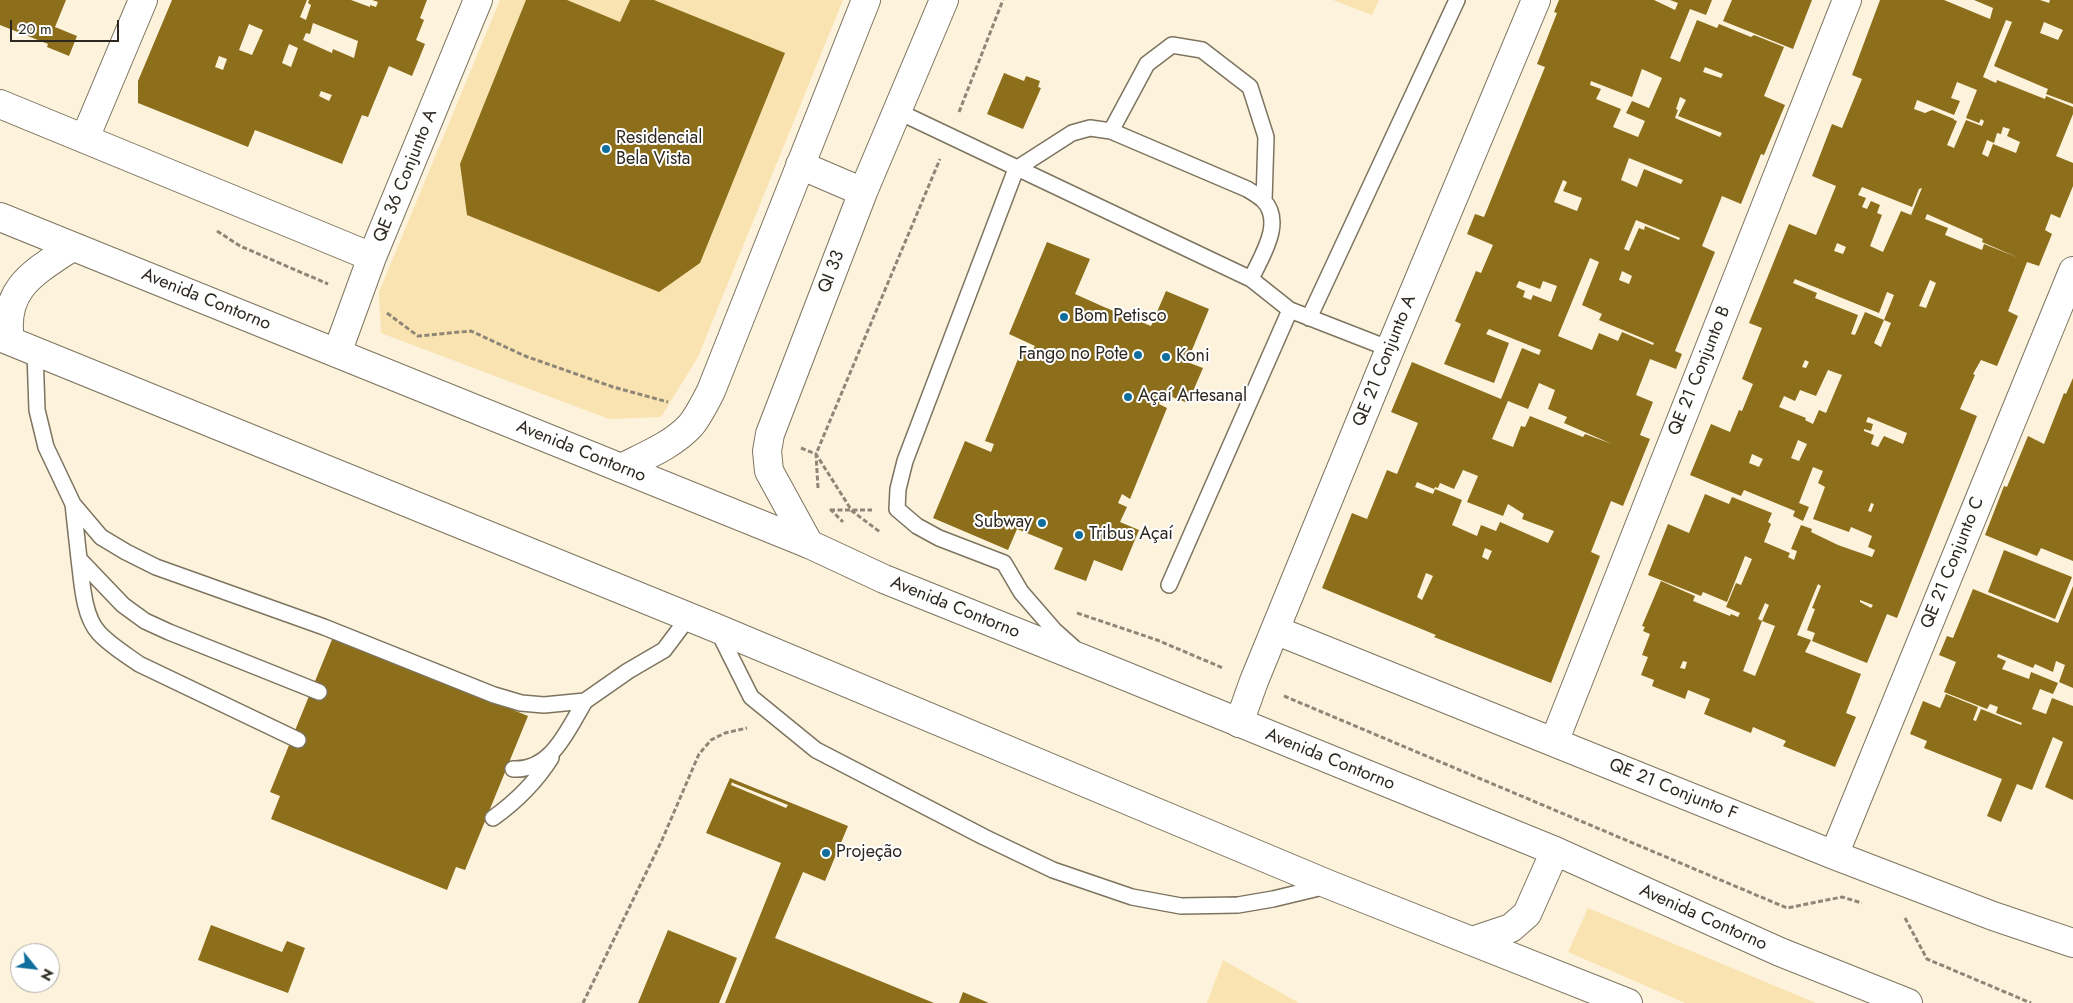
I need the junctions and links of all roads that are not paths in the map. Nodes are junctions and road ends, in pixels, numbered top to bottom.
1 (143, 0) edge
2 (478, 0) edge
3 (866, 0) edge
4 (944, 0) edge
5 (1457, 0) edge
6 (1536, 0) edge
7 (1847, 0) edge
8 (0, 104) edge
9 (897, 111) junction
10 (1111, 131) junction
11 (84, 138) junction
12 (800, 165) junction
13 (1016, 169) junction
14 (863, 192) junction
15 (1264, 201) junction
16 (0, 217) edge
17 (72, 247) junction
18 (372, 257) junction
19 (2073, 271) edge
20 (1251, 279) junction
21 (1290, 310) junction
22 (1308, 318) junction
23 (15, 343) edge
24 (1390, 349) junction
25 (337, 353) junction
26 (622, 468) junction
27 (73, 504) junction
28 (809, 544) junction
29 (79, 559) junction
30 (1169, 585) dead end
31 (688, 618) junction
32 (716, 628) junction
33 (1275, 630) junction
34 (1108, 669) junction
35 (318, 692) dead end
36 (585, 701) junction
37 (1239, 723) junction
38 (298, 740) dead end
39 (1554, 742) junction
40 (554, 752) junction
41 (513, 769) dead end
42 (494, 818) dead end
43 (1555, 852) junction
44 (1834, 855) junction
45 (1330, 885) junction
46 (1472, 941) junction
47 (2073, 943) edge
48 (1625, 1002) edge
49 (1908, 1003) edge

1 - 11 street
2 - 18 street, QE 36 Conjunto A
3 - 12 street
4 - 9 street, QI 33
5 - 22 lane
6 - 24 street, QE 21 Conjunto A
7 - 39 street, QE 21 Conjunto B
8 - 11 street
9 - 13 lane
9 - 14 street, QI 33
10 - 13 lane
10 - 15 lane
10 - 15 lane
11 - 18 street
12 - 14 street
12 - 26 street
13 - 20 lane
13 - 34 lane
14 - 28 street, QI 33
15 - 20 lane
16 - 17 street, Avenida Contorno
17 - 23 street
17 - 25 street, Avenida Contorno
18 - 25 street, QE 36 Conjunto A
19 - 44 street, QE 21 Conjunto C
20 - 21 lane
21 - 22 lane
21 - 30 lane
22 - 24 lane
23 - 27 lane
23 - 31 street
24 - 33 street, QE 21 Conjunto A
25 - 26 street, Avenida Contorno
26 - 28 street, Avenida Contorno
27 - 29 lane
27 - 36 lane
28 - 34 street, Avenida Contorno
29 - 35 lane
29 - 38 lane
31 - 32 street
31 - 36 lane
32 - 45 street
32 - 45 lane
33 - 37 street, QE 21 Conjunto A
33 - 39 street, QE 21 Conjunto F
34 - 37 street, Avenida Contorno
36 - 40 lane
37 - 43 street, Avenida Contorno
39 - 44 street, QE 21 Conjunto F
40 - 41 lane
40 - 42 lane
43 - 46 street
43 - 49 street, Avenida Contorno
44 - 47 street, QE 21 Conjunto F
45 - 46 street
46 - 48 street

